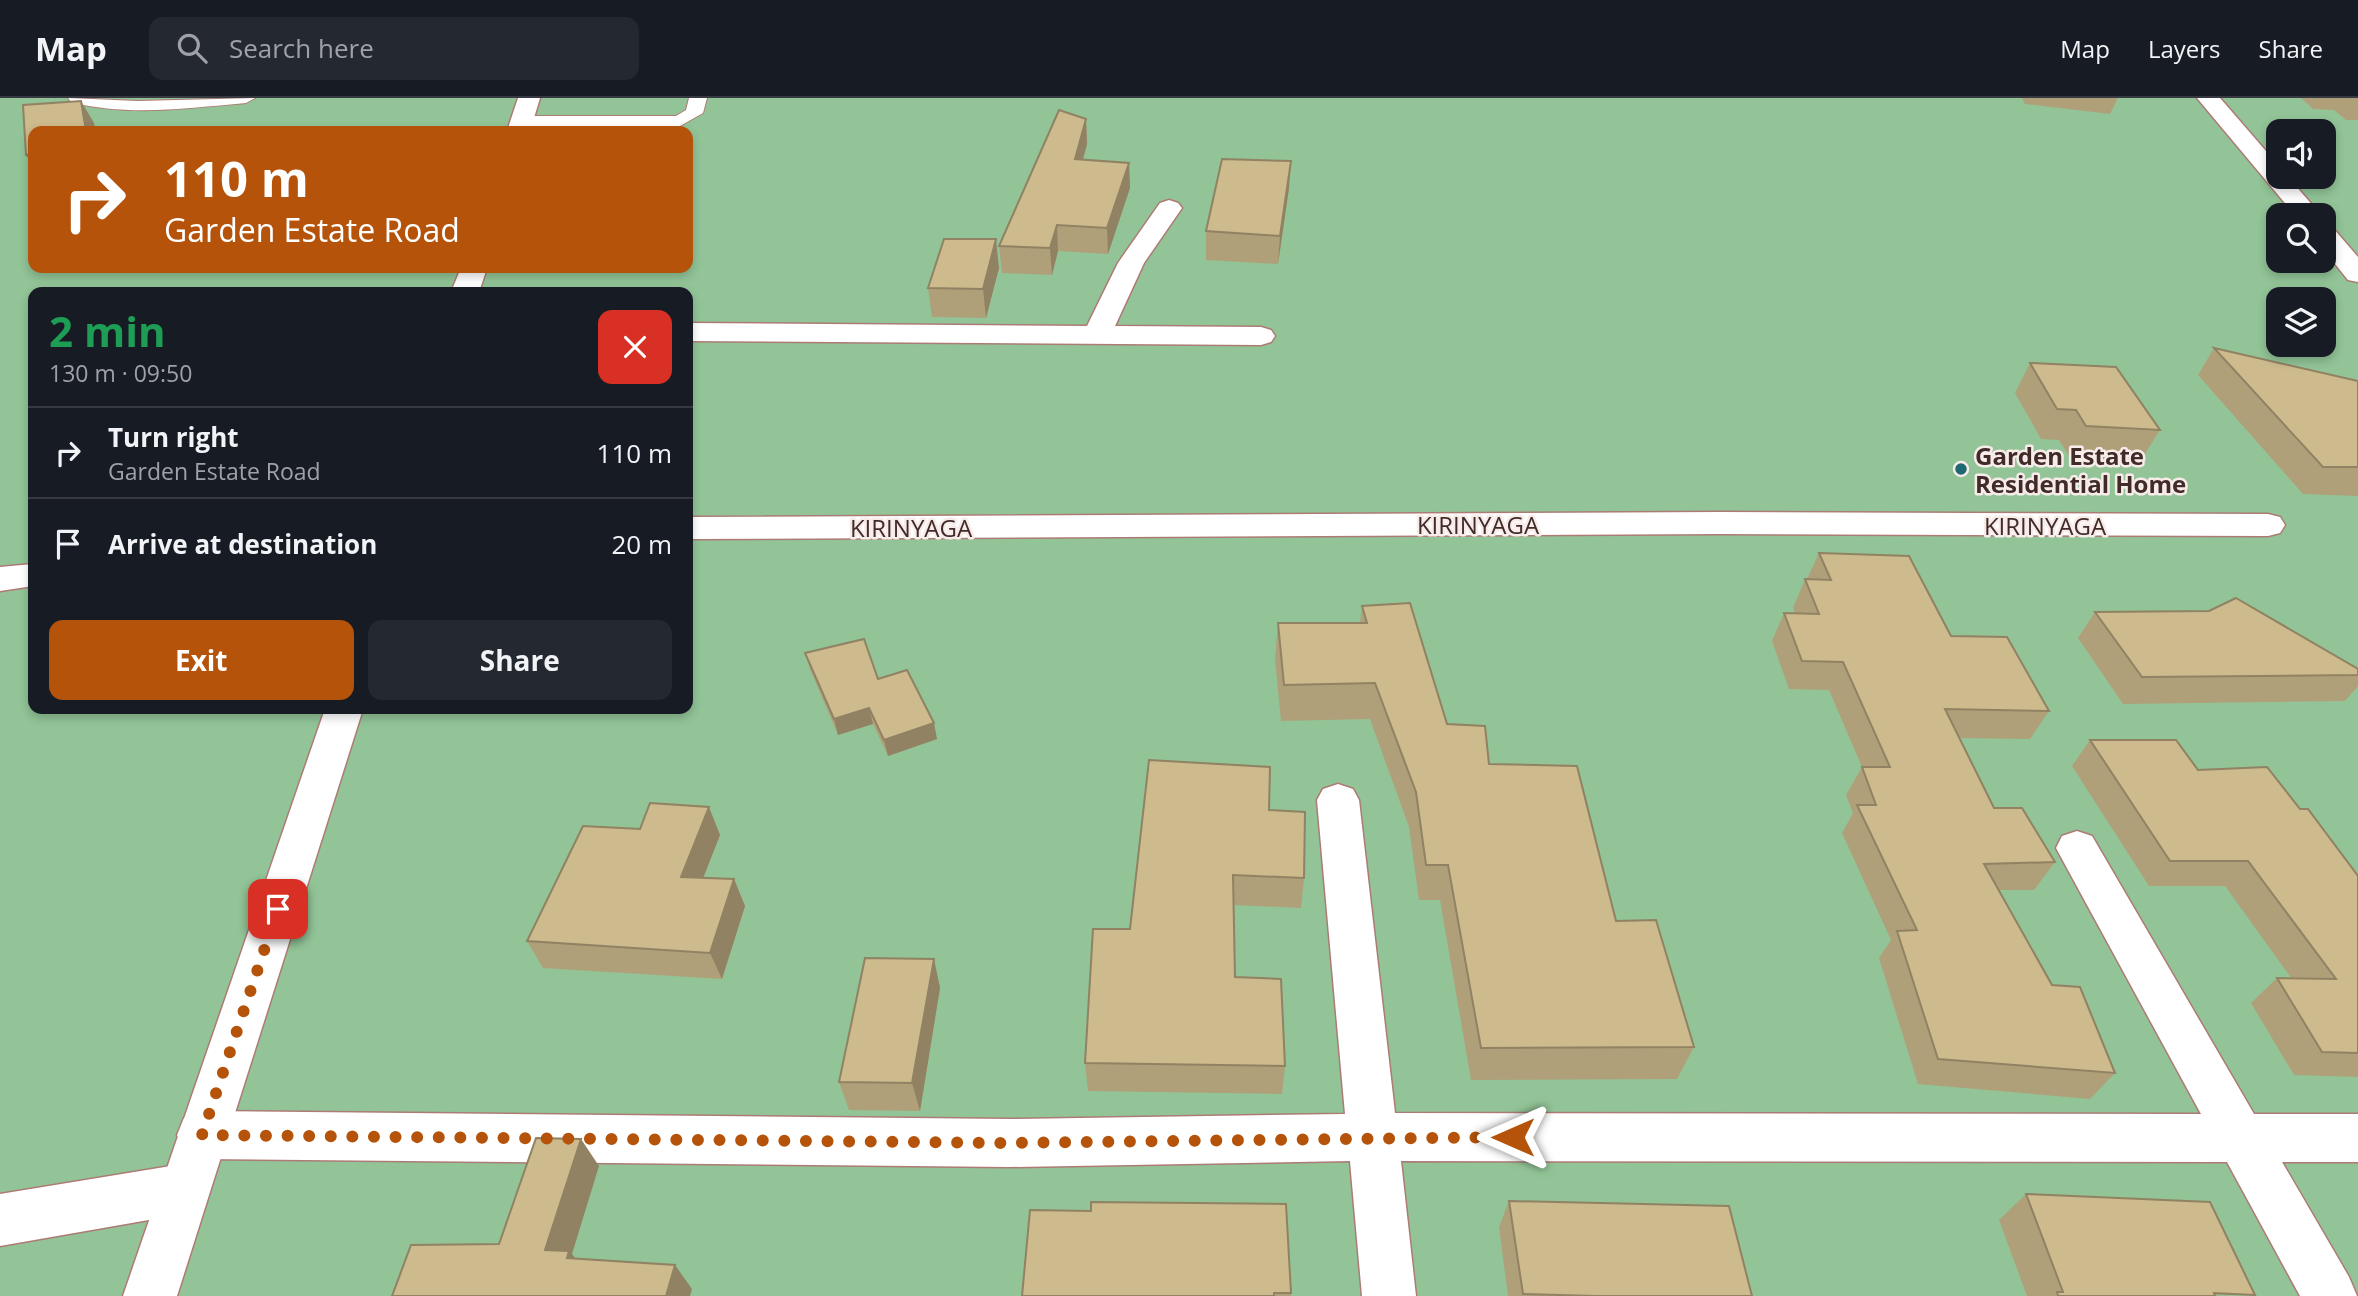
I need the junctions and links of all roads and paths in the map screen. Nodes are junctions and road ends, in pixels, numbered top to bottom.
1 (77, 98) edge
2 (246, 98) edge
3 (529, 98) edge
4 (698, 98) edge
5 (2208, 98) edge
6 (521, 126) edge
7 (2298, 203) edge
8 (1170, 208) dead end
9 (2336, 248) edge
10 (2358, 274) edge
11 (693, 332) edge
12 (1097, 335) junction
13 (1261, 336) dead end
14 (2268, 526) dead end
15 (693, 528) edge
16 (28, 576) edge
17 (0, 579) edge
18 (342, 714) edge
19 (1338, 800) dead end
20 (2077, 848) dead end
21 (202, 1135) junction
22 (1373, 1137) junction
23 (2239, 1138) junction
24 (2358, 1138) edge
25 (183, 1189) junction
26 (0, 1220) edge
27 (150, 1296) edge
28 (1389, 1296) edge
29 (2330, 1296) edge

1 - 2 lane
3 - 6 street
4 - 6 lane
5 - 7 street
8 - 12 street
9 - 10 street
11 - 12 street
12 - 13 street
14 - 15 street, KIRINYAGA
16 - 17 street
18 - 21 street
19 - 22 street
20 - 23 street
21 - 22 street
21 - 25 street
22 - 23 street
22 - 28 street
23 - 24 street
23 - 29 street
25 - 26 street
25 - 27 street

